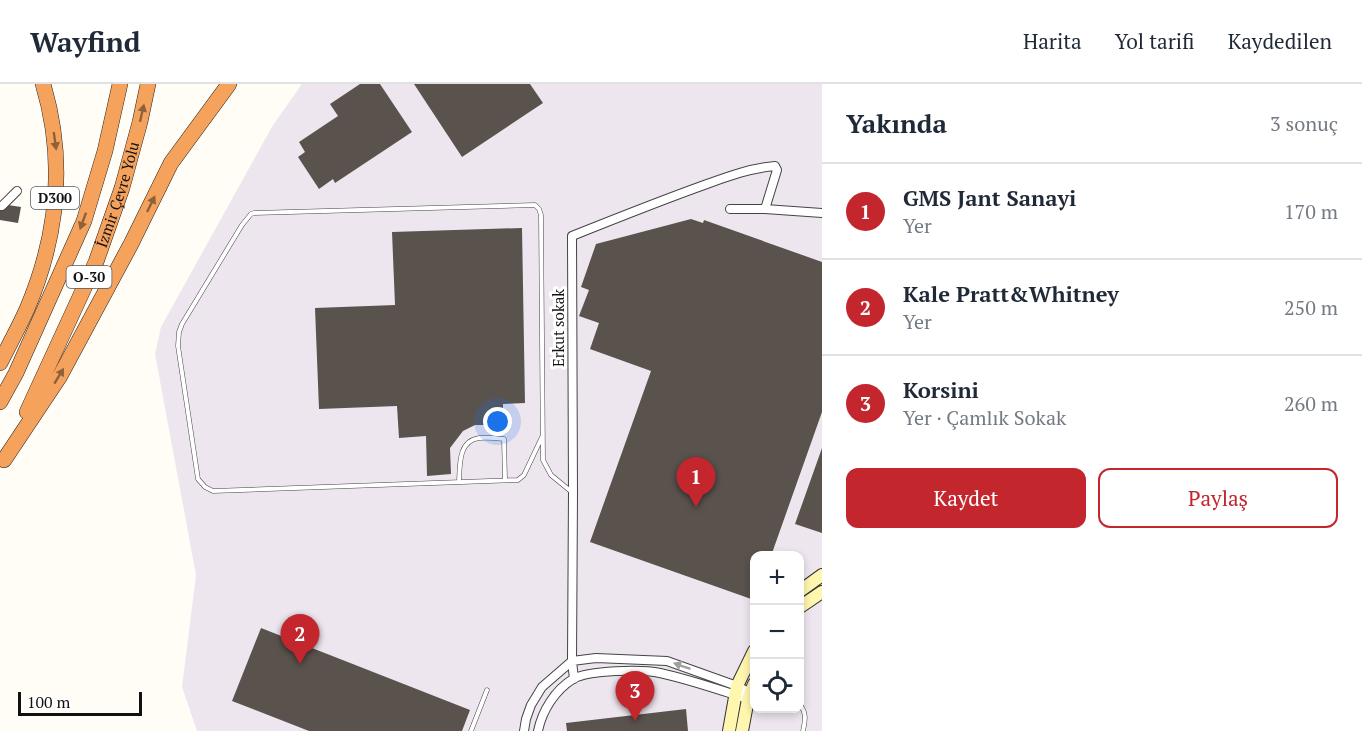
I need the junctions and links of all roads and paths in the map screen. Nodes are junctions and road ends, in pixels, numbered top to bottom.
1 (43, 84) edge
2 (120, 84) edge
3 (148, 84) edge
4 (229, 84) edge
5 (16, 191) dead end
6 (0, 206) edge
7 (730, 209) dead end
8 (765, 209) junction
9 (822, 213) edge
10 (0, 363) edge
11 (0, 402) edge
12 (542, 437) junction
13 (2, 462) edge
14 (505, 480) junction
15 (459, 482) junction
16 (573, 493) junction
17 (822, 575) edge
18 (804, 588) edge
19 (822, 592) edge
20 (804, 605) edge
21 (753, 659) edge
22 (572, 661) junction
23 (574, 679) junction
24 (487, 690) dead end
25 (747, 692) edge
26 (804, 711) edge
27 (471, 731) edge
28 (524, 731) edge
29 (538, 731) edge
30 (729, 731) edge
31 (742, 731) edge
32 (803, 731) edge

1 -> 10 highway, D300
2 -> 11 highway, İzmir Çevre Yolu / O-30
13 -> 3 highway, İzmir Çevre Yolu / O-30
13 -> 4 highway
5 - 6 street
7 - 8 street
8 - 9 street
8 - 16 street, Erkut sokak
12 - 14 lane
12 - 15 lane
12 - 16 lane
14 - 15 lane
14 - 15 lane
16 - 22 street, Erkut sokak
17 - 18 street
19 - 20 street
21 - 25 street
22 - 23 street, Erkut sokak
25 -> 22 street
22 - 28 street
23 - 25 street
23 - 29 street
24 - 27 lane
25 - 30 street
25 - 31 street
26 - 32 lane

